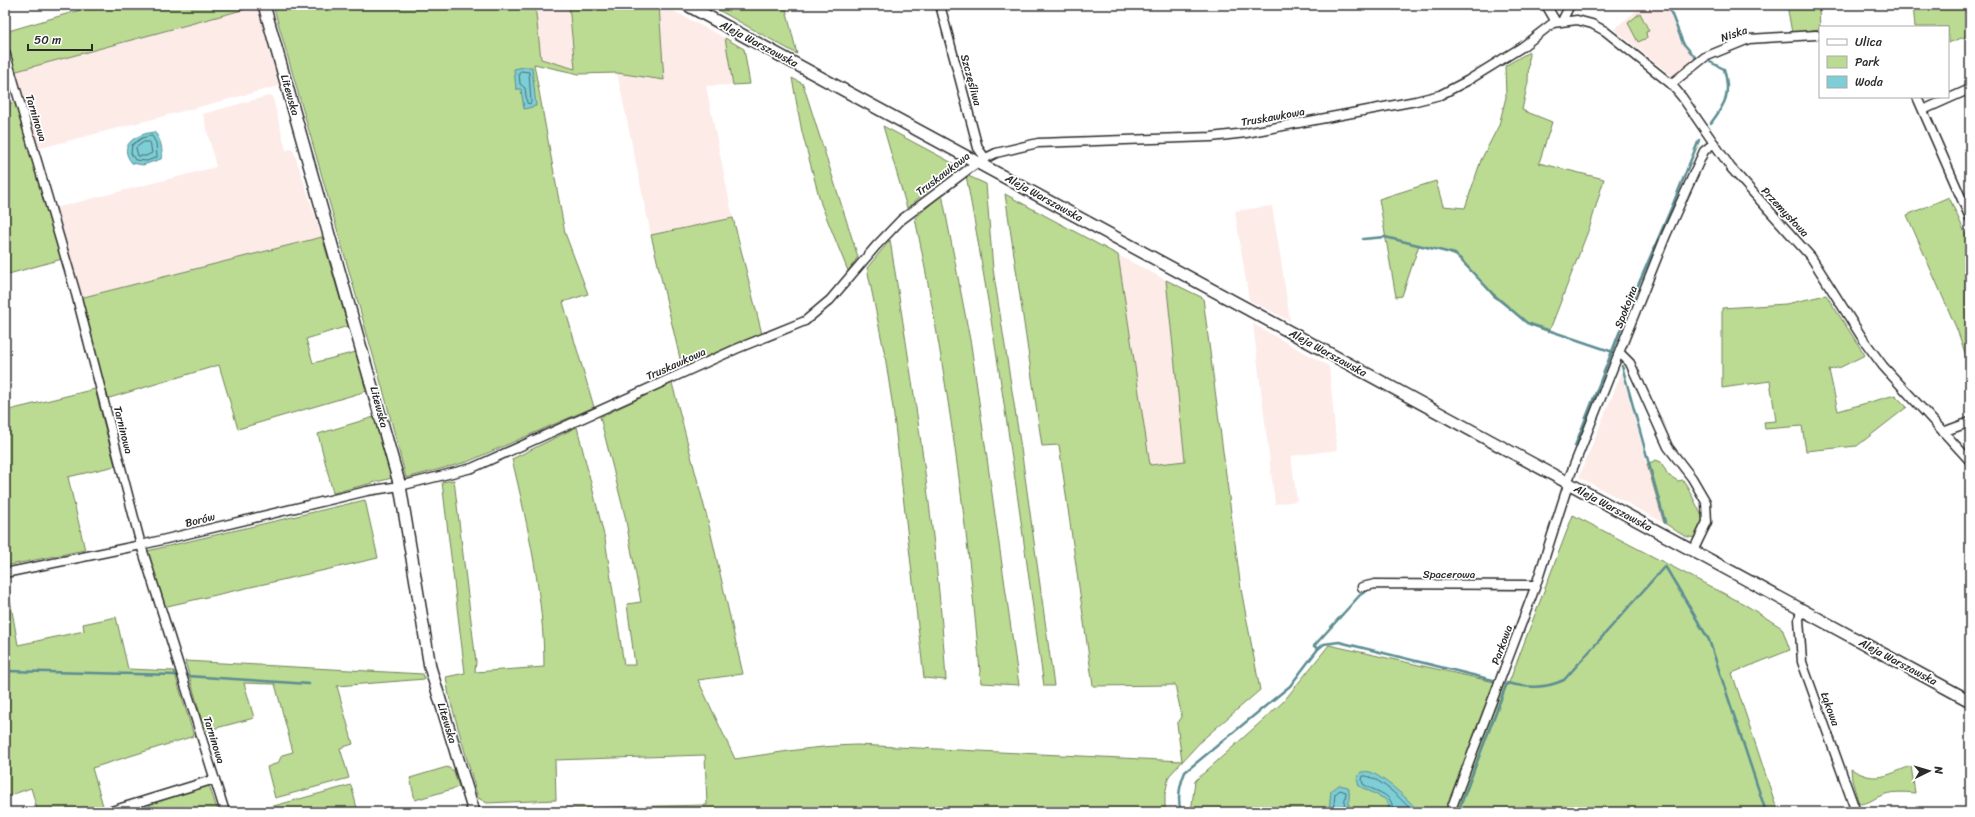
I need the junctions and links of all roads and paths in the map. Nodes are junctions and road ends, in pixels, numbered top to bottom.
1 (264, 5) edge
2 (687, 5) edge
3 (940, 5) edge
4 (1546, 5) edge
5 (1570, 5) edge
6 (1557, 22) junction
7 (1816, 35) dead end
8 (5, 52) edge
9 (1671, 84) junction
10 (1970, 89) edge
11 (1917, 98) edge
12 (1923, 110) junction
13 (1714, 143) junction
14 (982, 160) junction
15 (1970, 218) edge
16 (1620, 353) junction
17 (1970, 422) edge
18 (1943, 432) junction
19 (1970, 461) edge
20 (1568, 483) junction
21 (400, 486) junction
22 (141, 545) junction
23 (1692, 550) junction
24 (5, 573) edge
25 (1536, 585) junction
26 (1362, 587) dead end
27 (1801, 610) junction
28 (1970, 701) edge
29 (215, 779) junction
30 (108, 812) edge
31 (225, 812) edge
32 (474, 812) edge
33 (1450, 812) edge
34 (1856, 812) edge

1 - 21 street, Litewska
2 - 14 street, Aleja Warszawska
3 - 14 street, Szczęśliwa
4 - 6 street
5 - 6 street
6 - 9 street, Przemysłowa
6 - 14 street, Truskawkowa
7 - 9 street, Niska
8 - 22 street, Tarninowa
9 - 13 street, Przemysłowa
10 - 12 street
11 - 12 street
12 - 15 street
13 - 16 street, Spokojna
13 - 18 street, Przemysłowa
14 - 20 street, Aleja Warszawska
14 - 21 street, Truskawkowa
16 - 20 street, Spokojna
16 - 23 street
17 - 18 street
18 - 19 street, Przemysłowa
20 - 23 street, Aleja Warszawska
20 - 25 street, Parkowa
21 - 22 street, Borów
21 - 32 street, Litewska
22 - 24 street, Borów
22 - 29 street, Tarninowa
23 - 27 street, Aleja Warszawska
25 - 26 street, Spacerowa
25 - 33 street, Parkowa
27 - 28 street, Aleja Warszawska
27 - 34 street, Łąkowa
29 - 30 street
29 - 31 street, Tarninowa

